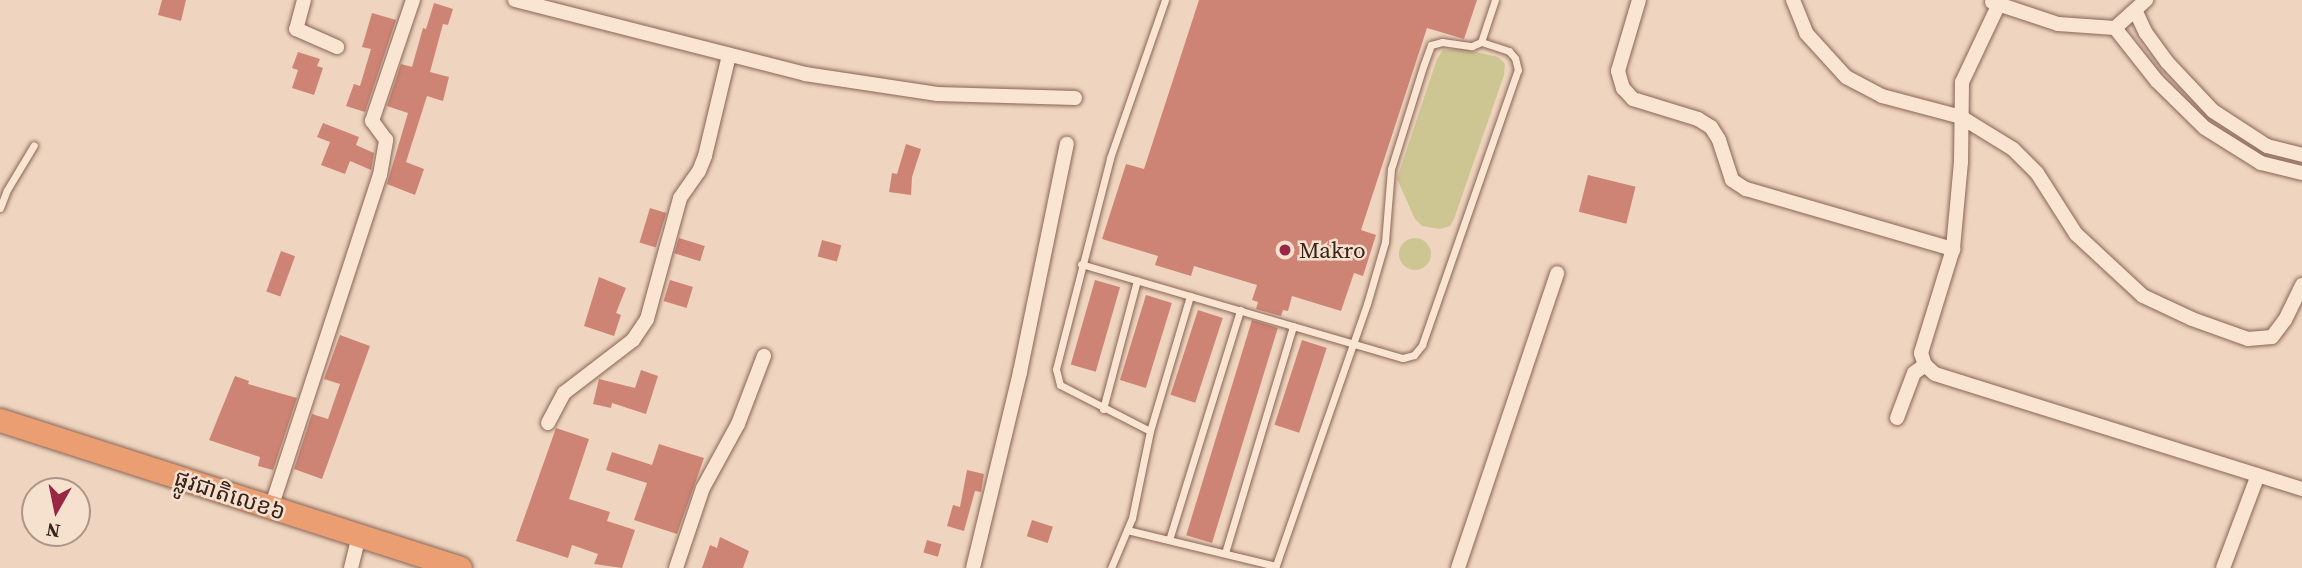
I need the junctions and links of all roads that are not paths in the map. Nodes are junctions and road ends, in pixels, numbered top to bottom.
1 (304, 0) edge
2 (413, 0) edge
3 (515, 0) edge
4 (1165, 0) edge
5 (1496, 0) edge
6 (1639, 0) edge
7 (1793, 0) edge
8 (2146, 0) edge
9 (1994, 3) edge
10 (2136, 12) junction
11 (2115, 28) junction
12 (1481, 42) junction
13 (337, 47) dead end
14 (729, 55) junction
15 (1075, 98) dead end
16 (1962, 117) junction
17 (1067, 144) dead end
18 (34, 145) dead end
19 (2302, 155) edge
20 (2302, 173) edge
21 (0, 208) edge
22 (1953, 249) junction
23 (1081, 264) junction
24 (1557, 273) dead end
25 (1137, 280) junction
26 (2302, 285) edge
27 (1190, 296) junction
28 (1240, 310) junction
29 (1293, 326) junction
30 (1353, 344) junction
31 (764, 356) dead end
32 (1925, 365) junction
33 (1103, 409) junction
34 (1898, 418) dead end
35 (0, 420) edge
36 (548, 424) dead end
37 (1150, 430) junction
38 (2258, 475) junction
39 (2302, 489) edge
40 (271, 508) junction
41 (1127, 530) junction
42 (359, 536) junction
43 (1169, 540) junction
44 (1225, 553) junction
45 (1275, 567) edge
46 (351, 568) edge
47 (460, 568) edge
48 (676, 568) edge
49 (973, 568) edge
50 (1111, 568) edge
51 (1458, 568) edge
52 (2223, 568) edge

1 - 13 street
2 - 40 street
3 - 14 street
4 - 23 lane
5 - 12 lane
6 - 22 street
7 - 16 street
8 - 10 street
9 - 11 street
9 - 16 street
10 - 11 street
10 - 19 street
11 - 20 street
12 - 30 lane
12 - 30 lane
14 - 15 street
14 - 36 street
16 - 22 street
16 - 26 street
17 - 49 street
18 - 21 lane
22 - 32 street
23 - 25 lane
23 - 33 lane
24 - 51 street
25 - 27 lane
25 - 33 lane
27 - 28 lane
27 - 37 lane
28 - 29 lane
28 - 43 lane
29 - 30 lane
29 - 44 lane
30 - 45 lane
31 - 48 street
32 - 34 street
32 - 38 street
33 - 37 lane
35 - 40 highway, ផ្លូវជាតិលេខ៦
37 - 41 lane
38 - 39 street
38 - 52 street
40 - 42 highway, ផ្លូវជាតិលេខ៦
41 - 43 lane
41 - 50 lane
42 - 46 street
42 - 47 highway, ផ្លូវជាតិលេខ៦
43 - 44 lane
44 - 45 lane

